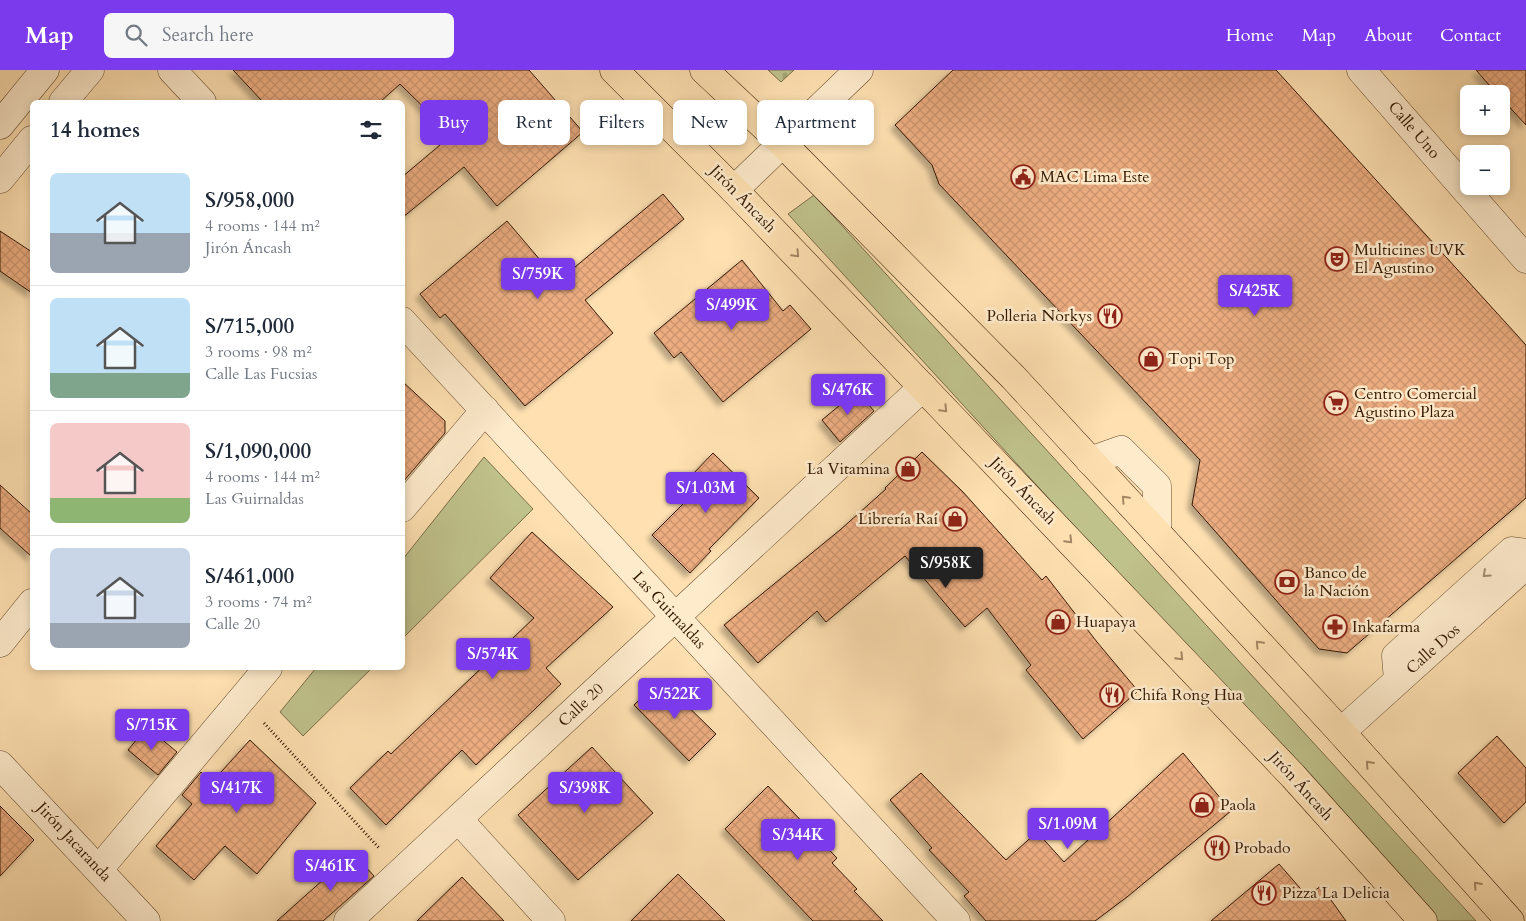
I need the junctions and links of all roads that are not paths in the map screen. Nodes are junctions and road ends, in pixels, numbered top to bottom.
1 (45, 70) edge
2 (90, 70) edge
3 (172, 70) edge
4 (614, 70) edge
5 (704, 70) edge
6 (859, 70) edge
7 (1361, 70) edge
8 (65, 100) edge
9 (200, 100) edge
10 (827, 100) edge
11 (757, 120) edge
12 (0, 125) edge
13 (30, 142) edge
14 (780, 145) edge
15 (784, 145) edge
16 (0, 179) edge
17 (734, 190) junction
18 (1526, 259) edge
19 (405, 324) edge
20 (923, 387) junction
21 (485, 410) junction
22 (405, 504) edge
23 (1526, 553) edge
24 (1526, 565) edge
25 (30, 606) edge
26 (676, 616) junction
27 (0, 643) edge
28 (266, 670) edge
29 (1398, 680) junction
30 (1340, 732) junction
31 (0, 765) edge
32 (458, 819) junction
33 (100, 869) junction
34 (146, 921) edge
35 (348, 921) edge
36 (550, 921) edge
37 (956, 921) edge
38 (1423, 921) edge
39 (1510, 921) edge

1 - 12 street
2 - 8 street
3 - 9 street
4 - 17 main road, Jirón Áncash
5 - 11 main road
6 - 10 street
7 - 18 street, Calle Uno
13 - 16 street
14 - 17 street
30 -> 15 main road
17 -> 20 main road, Jirón Áncash
19 - 21 street, Las Guirnaldas
20 - 26 street, Calle 20
20 -> 38 main road, Jirón Áncash
21 - 22 street
21 - 26 street, Las Guirnaldas
23 -> 29 street
24 - 29 street, Calle Dos
25 - 27 street
26 - 32 street, Calle 20
26 - 37 street, Las Guirnaldas
28 - 33 street
29 - 30 street, Calle Dos
39 -> 30 main road
31 - 33 street, Jirón Jacaranda
32 - 35 street, Calle 20
32 - 36 street
33 - 34 street, Jirón Jacaranda

